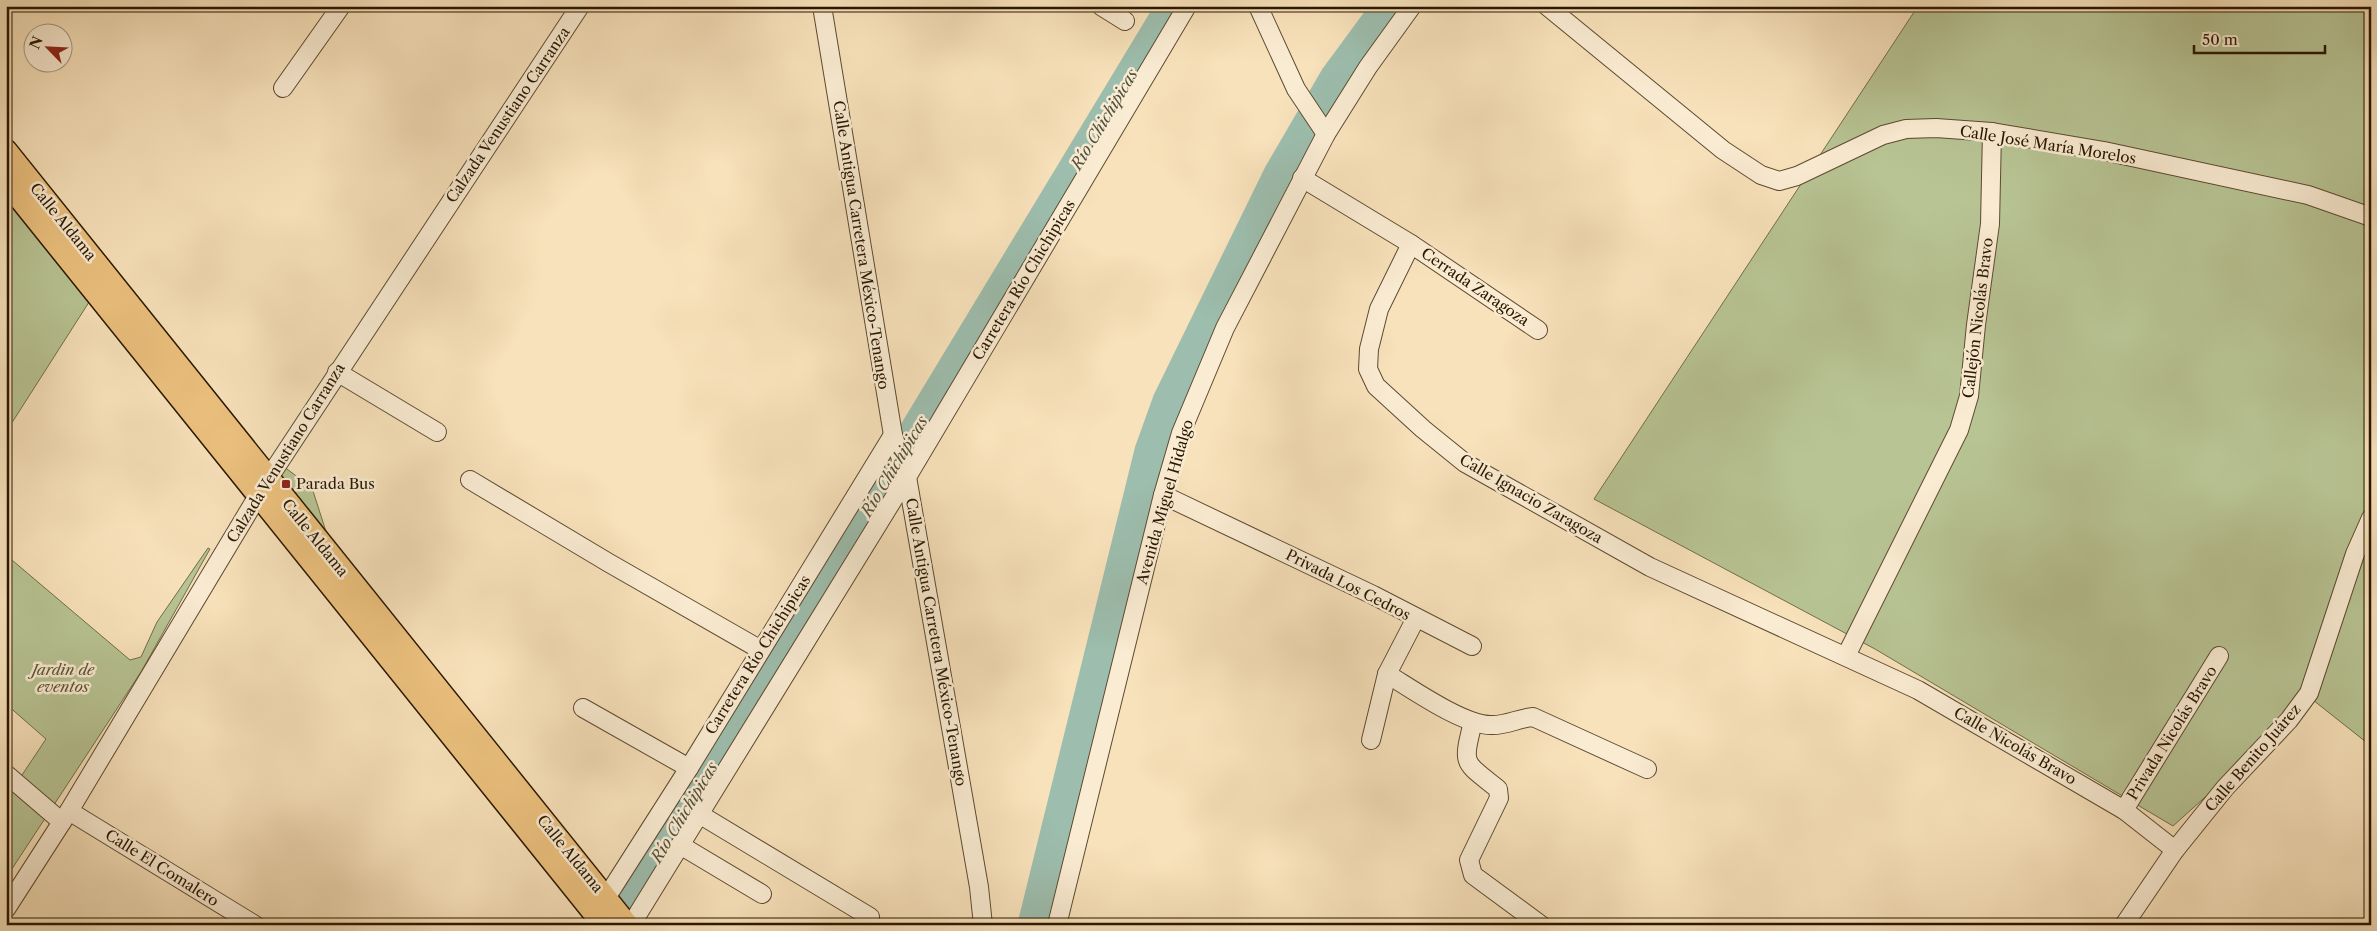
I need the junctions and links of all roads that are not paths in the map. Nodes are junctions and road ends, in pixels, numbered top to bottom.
1 (341, 6) edge
2 (580, 6) edge
3 (822, 6) edge
4 (1101, 6) edge
5 (1187, 6) edge
6 (1258, 6) edge
7 (1412, 6) edge
8 (1547, 6) edge
9 (1125, 21) dead end
10 (283, 88) dead end
11 (1323, 130) junction
12 (1992, 132) junction
13 (6, 151) edge
14 (1302, 178) junction
15 (6, 181) edge
16 (2371, 218) edge
17 (1411, 244) junction
18 (1538, 330) dead end
19 (337, 372) junction
20 (437, 432) dead end
21 (895, 442) junction
22 (906, 474) junction
23 (470, 480) dead end
24 (263, 487) junction
25 (1164, 495) junction
26 (2371, 518) edge
27 (1416, 618) junction
28 (1472, 646) dead end
29 (761, 650) junction
30 (1846, 656) junction
31 (2219, 656) dead end
32 (1387, 674) junction
33 (583, 708) dead end
34 (1473, 722) junction
35 (1370, 740) dead end
36 (689, 768) junction
37 (1647, 769) dead end
38 (6, 774) edge
39 (2124, 810) junction
40 (699, 814) junction
41 (66, 816) junction
42 (680, 845) junction
43 (2175, 850) junction
44 (762, 894) dead end
45 (6, 909) edge
46 (599, 916) edge
47 (870, 917) dead end
48 (255, 925) edge
49 (627, 925) edge
50 (630, 925) edge
51 (983, 925) edge
52 (1057, 925) edge
53 (1541, 925) edge
54 (2124, 925) edge

1 - 10 street
2 - 19 street, Calzada Venustiano Carranza
3 - 21 street, Calle Antigua Carretera México-Tenango
4 - 9 street
5 - 22 street, Carretera Río Chichipicas
6 - 11 street
7 - 11 street, Avenida Miguel Hidalgo
8 - 12 street, Calle José María Morelos
11 - 14 street, Avenida Miguel Hidalgo
12 - 16 street, Calle José María Morelos
12 - 30 street, Callejón Nicolás Bravo
13 - 24 main road, Calle Aldama
14 - 17 street
14 - 25 street, Avenida Miguel Hidalgo
15 - 24 main road, Calle Aldama
17 - 18 street, Cerrada Zaragoza
17 - 30 street, Calle Ignacio Zaragoza
19 - 20 street
19 - 24 street, Calzada Venustiano Carranza
21 - 22 street, Calle Antigua Carretera México-Tenango
21 - 29 street, Carretera Río Chichipicas
22 - 40 street, Carretera Río Chichipicas
22 - 51 street, Calle Antigua Carretera México-Tenango
23 - 29 street
24 - 41 street, Calzada Venustiano Carranza
24 - 46 main road, Calle Aldama
25 - 27 street, Privada Los Cedros
25 - 52 street, Avenida Miguel Hidalgo
26 - 43 street, Calle Benito Juárez
27 - 28 street
27 - 32 street, Privada Los Cedros
29 - 36 street, Carretera Río Chichipicas
30 - 39 street, Calle Nicolás Bravo
31 - 39 street, Privada Nicolás Bravo
32 - 34 street
32 - 35 street, Privada Los Cedros
33 - 36 street
34 - 37 street
34 - 53 street
36 - 46 street, Carretera Río Chichipicas
38 - 41 street, Calle El Comalero
39 - 43 street, Calle Nicolás Bravo
40 - 42 street, Carretera Río Chichipicas
40 - 47 street
41 - 45 street, Calzada Venustiano Carranza
41 - 48 street, Calle El Comalero
42 - 44 street
42 - 50 street, Carretera Río Chichipicas
43 - 54 street, Calle Benito Juárez
46 - 49 main road, Calle Aldama

